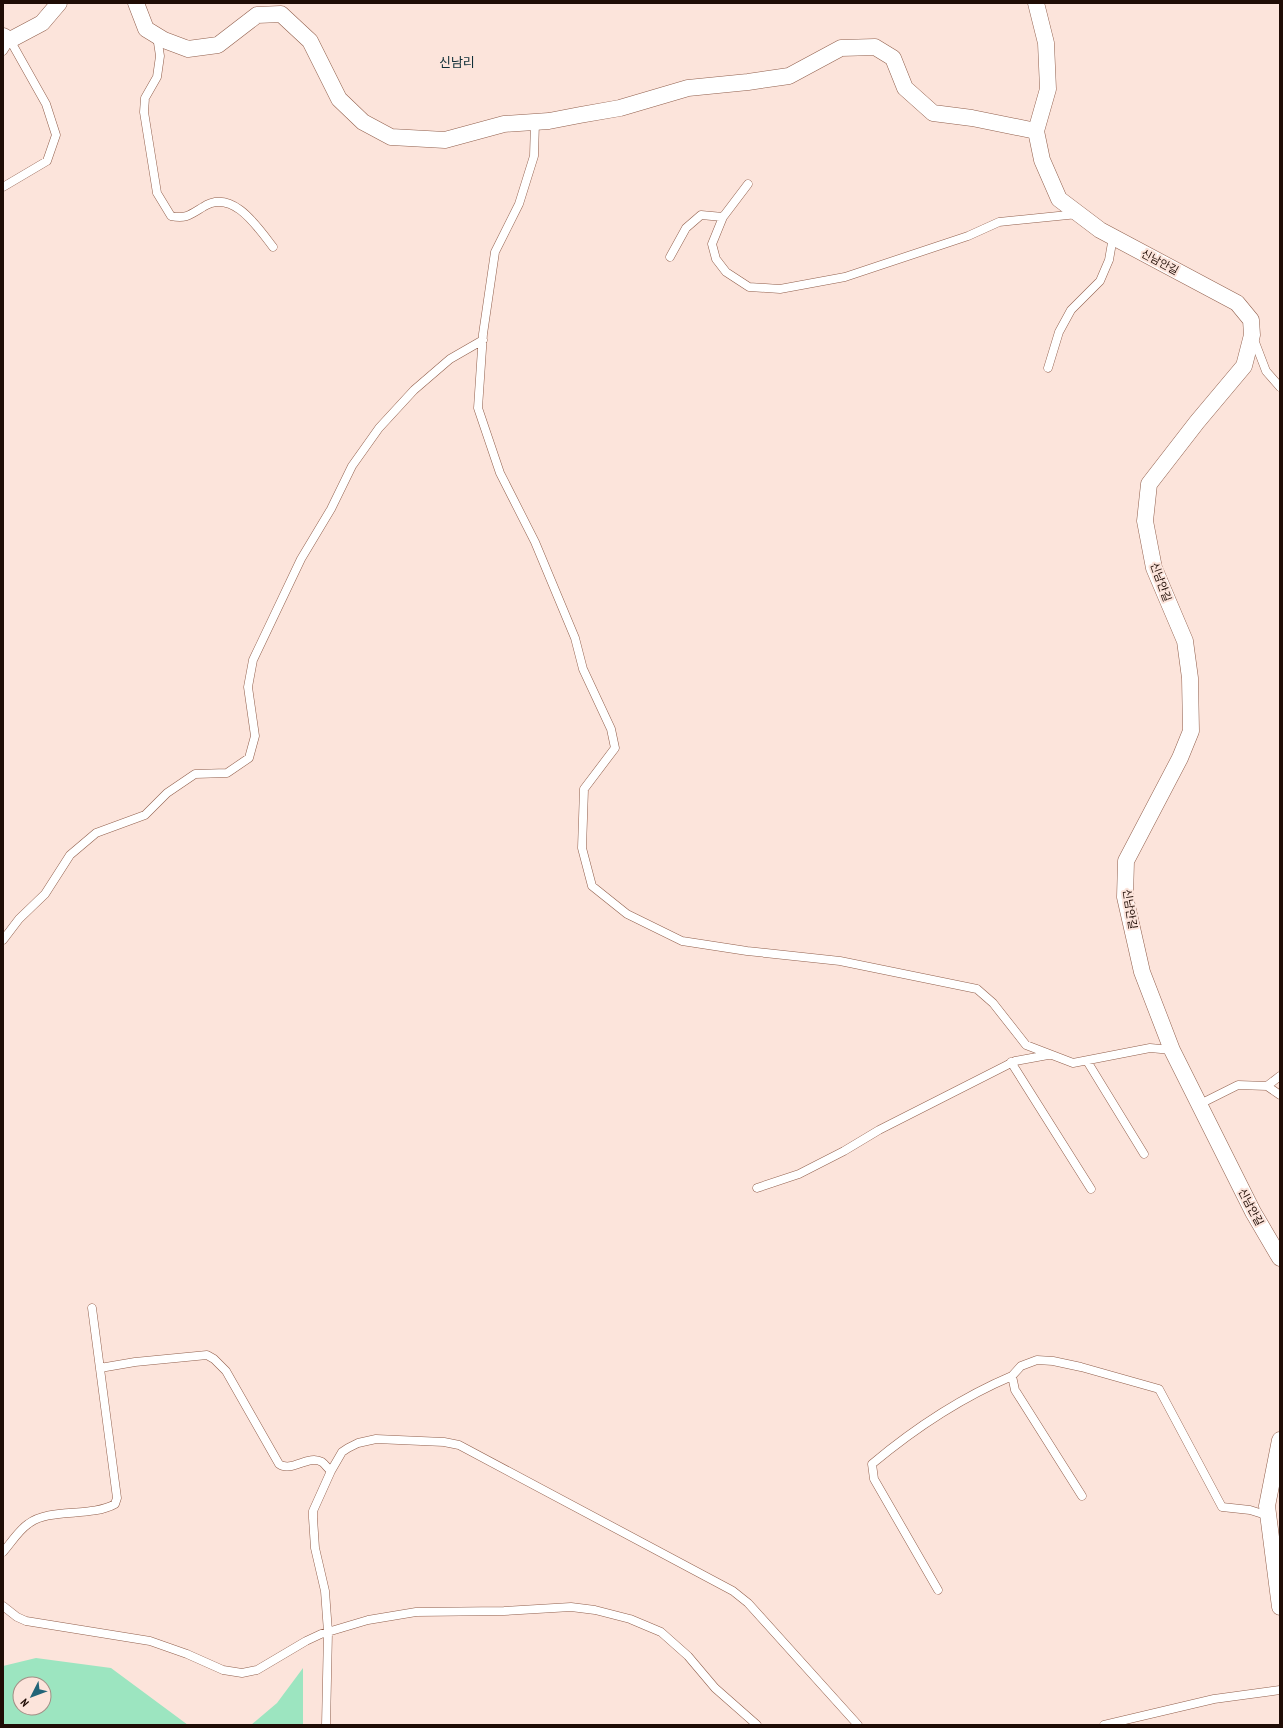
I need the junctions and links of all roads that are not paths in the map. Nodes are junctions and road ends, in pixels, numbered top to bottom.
1 (59, 3) edge
2 (136, 3) edge
3 (1036, 3) edge
4 (157, 36) junction
5 (5, 43) edge
6 (535, 122) junction
7 (1036, 131) junction
8 (748, 184) dead end
9 (3, 187) edge
10 (1079, 214) junction
11 (723, 217) junction
12 (1113, 237) junction
13 (273, 247) dead end
14 (670, 257) dead end
15 (1252, 335) junction
16 (483, 340) junction
17 (1048, 368) dead end
18 (1280, 387) edge
19 (3, 940) edge
20 (1172, 1050) junction
21 (1048, 1055) junction
22 (1087, 1061) junction
23 (1011, 1062) junction
24 (1280, 1076) edge
25 (1267, 1086) junction
26 (1280, 1095) edge
27 (1200, 1104) junction
28 (1144, 1154) dead end
29 (757, 1188) dead end
30 (1091, 1190) dead end
31 (1280, 1258) edge
32 (92, 1308) dead end
33 (100, 1368) junction
34 (1012, 1376) junction
35 (1280, 1440) edge
36 (331, 1472) junction
37 (1082, 1496) dead end
38 (1269, 1516) junction
39 (3, 1552) edge
40 (938, 1590) dead end
41 (3, 1606) edge
42 (1280, 1607) edge
43 (328, 1632) junction
44 (1280, 1690) edge
45 (326, 1725) edge
46 (757, 1725) edge
47 (858, 1725) edge
48 (1104, 1725) edge

1 - 5 street
2 - 4 street
3 - 7 street, 신남안길
4 - 6 street
4 - 13 lane
5 - 9 lane
6 - 7 street
6 - 16 lane
7 - 10 street, 신남안길
8 - 11 lane
10 - 11 lane
10 - 12 street, 신남안길
11 - 14 lane
12 - 15 street, 신남안길
12 - 17 lane
15 - 18 lane
15 - 20 street, 신남안길
16 - 19 lane
16 - 21 lane
20 - 22 lane
20 - 27 street, 신남안길
21 - 22 lane
21 - 23 lane
22 - 28 lane
23 - 29 lane
23 - 30 lane
24 - 25 lane
25 - 26 lane
25 - 27 lane
27 - 31 street, 신남안길
32 - 33 lane
33 - 36 lane
33 - 39 lane
34 - 37 lane
34 - 38 lane
34 - 40 lane
35 - 38 street
36 - 43 lane
36 - 47 lane
38 - 42 street
41 - 43 lane
43 - 45 lane
43 - 46 lane
44 - 48 lane

